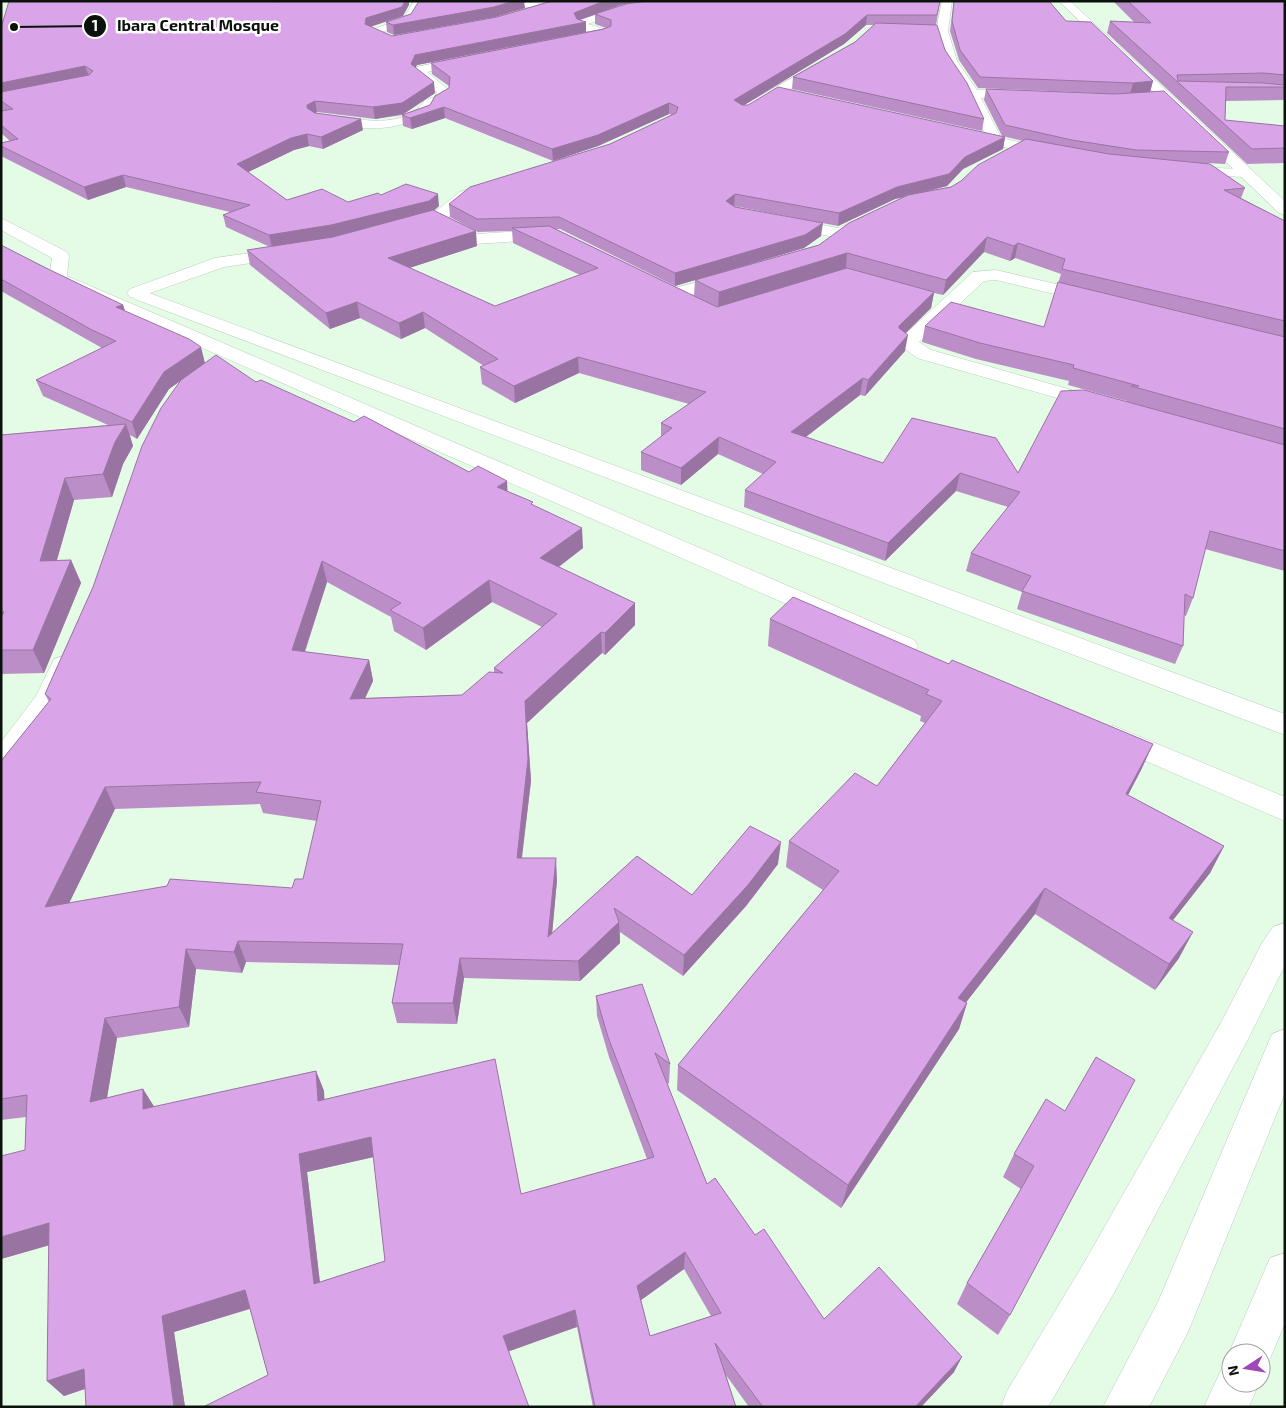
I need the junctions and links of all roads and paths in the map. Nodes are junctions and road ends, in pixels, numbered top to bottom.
1 (509, 1) edge
2 (581, 1) edge
3 (585, 1) edge
4 (685, 1) edge
5 (947, 1) edge
6 (1064, 1) edge
7 (1080, 1) edge
8 (419, 2) edge
9 (547, 7) junction
10 (624, 9) junction
11 (522, 15) edge
12 (412, 38) edge
13 (562, 42) edge
14 (485, 57) edge
15 (834, 58) edge
16 (777, 92) junction
17 (973, 94) junction
18 (796, 96) edge
19 (1032, 96) edge
20 (1164, 96) junction
21 (1147, 98) edge
22 (1192, 104) edge
23 (742, 111) edge
24 (317, 118) edge
25 (948, 131) edge
26 (996, 142) junction
27 (1020, 147) junction
28 (1061, 155) edge
29 (1003, 156) edge
30 (1170, 170) edge
31 (1245, 173) junction
32 (493, 186) edge
33 (1, 208) edge
34 (1285, 210) edge
35 (884, 212) edge
36 (437, 218) junction
37 (773, 220) edge
38 (1, 223) edge
39 (391, 230) edge
40 (840, 233) junction
41 (562, 238) edge
42 (818, 249) edge
43 (306, 250) edge
44 (67, 263) junction
45 (747, 274) edge
46 (656, 285) edge
47 (136, 293) junction
48 (673, 294) junction
49 (1110, 303) edge
50 (699, 307) edge
51 (234, 354) junction
52 (214, 368) edge
53 (1114, 408) edge
54 (72, 644) edge
55 (928, 656) edge
56 (1285, 724) edge
57 (1091, 726) edge
58 (1, 763) edge
59 (1285, 810) edge
60 (1285, 937) edge
61 (1285, 1045) edge
62 (1285, 1273) edge
63 (1254, 1343) edge
64 (1232, 1393) edge
65 (1024, 1407) edge
66 (1125, 1407) edge
67 (1226, 1407) edge

1 - 9 main road
2 - 9 main road
3 - 10 main road
4 - 10 main road
5 - 17 main road
6 - 20 main road
7 - 22 main road
8 - 12 main road
9 - 11 main road
10 - 13 main road
14 - 24 main road
15 - 16 main road
16 - 18 main road
16 - 23 main road
17 - 19 main road
17 - 26 main road
20 - 21 main road
20 - 31 main road
25 - 26 main road
26 - 27 main road
27 - 28 main road
27 - 29 main road
30 - 31 main road
31 - 34 main road
32 - 36 main road
33 - 44 main road
35 - 40 main road
36 - 39 main road
36 - 41 main road
37 - 40 main road
38 - 44 main road
40 - 42 main road
43 - 47 main road
44 - 47 main road
44 - 51 main road
45 - 48 main road
46 - 48 main road
47 - 56 main road
48 - 50 main road
49 - 53 main road
51 - 52 main road
51 - 55 main road
54 - 58 main road
57 - 59 main road
60 - 65 main road
61 - 66 main road
62 - 63 main road
64 - 67 main road

